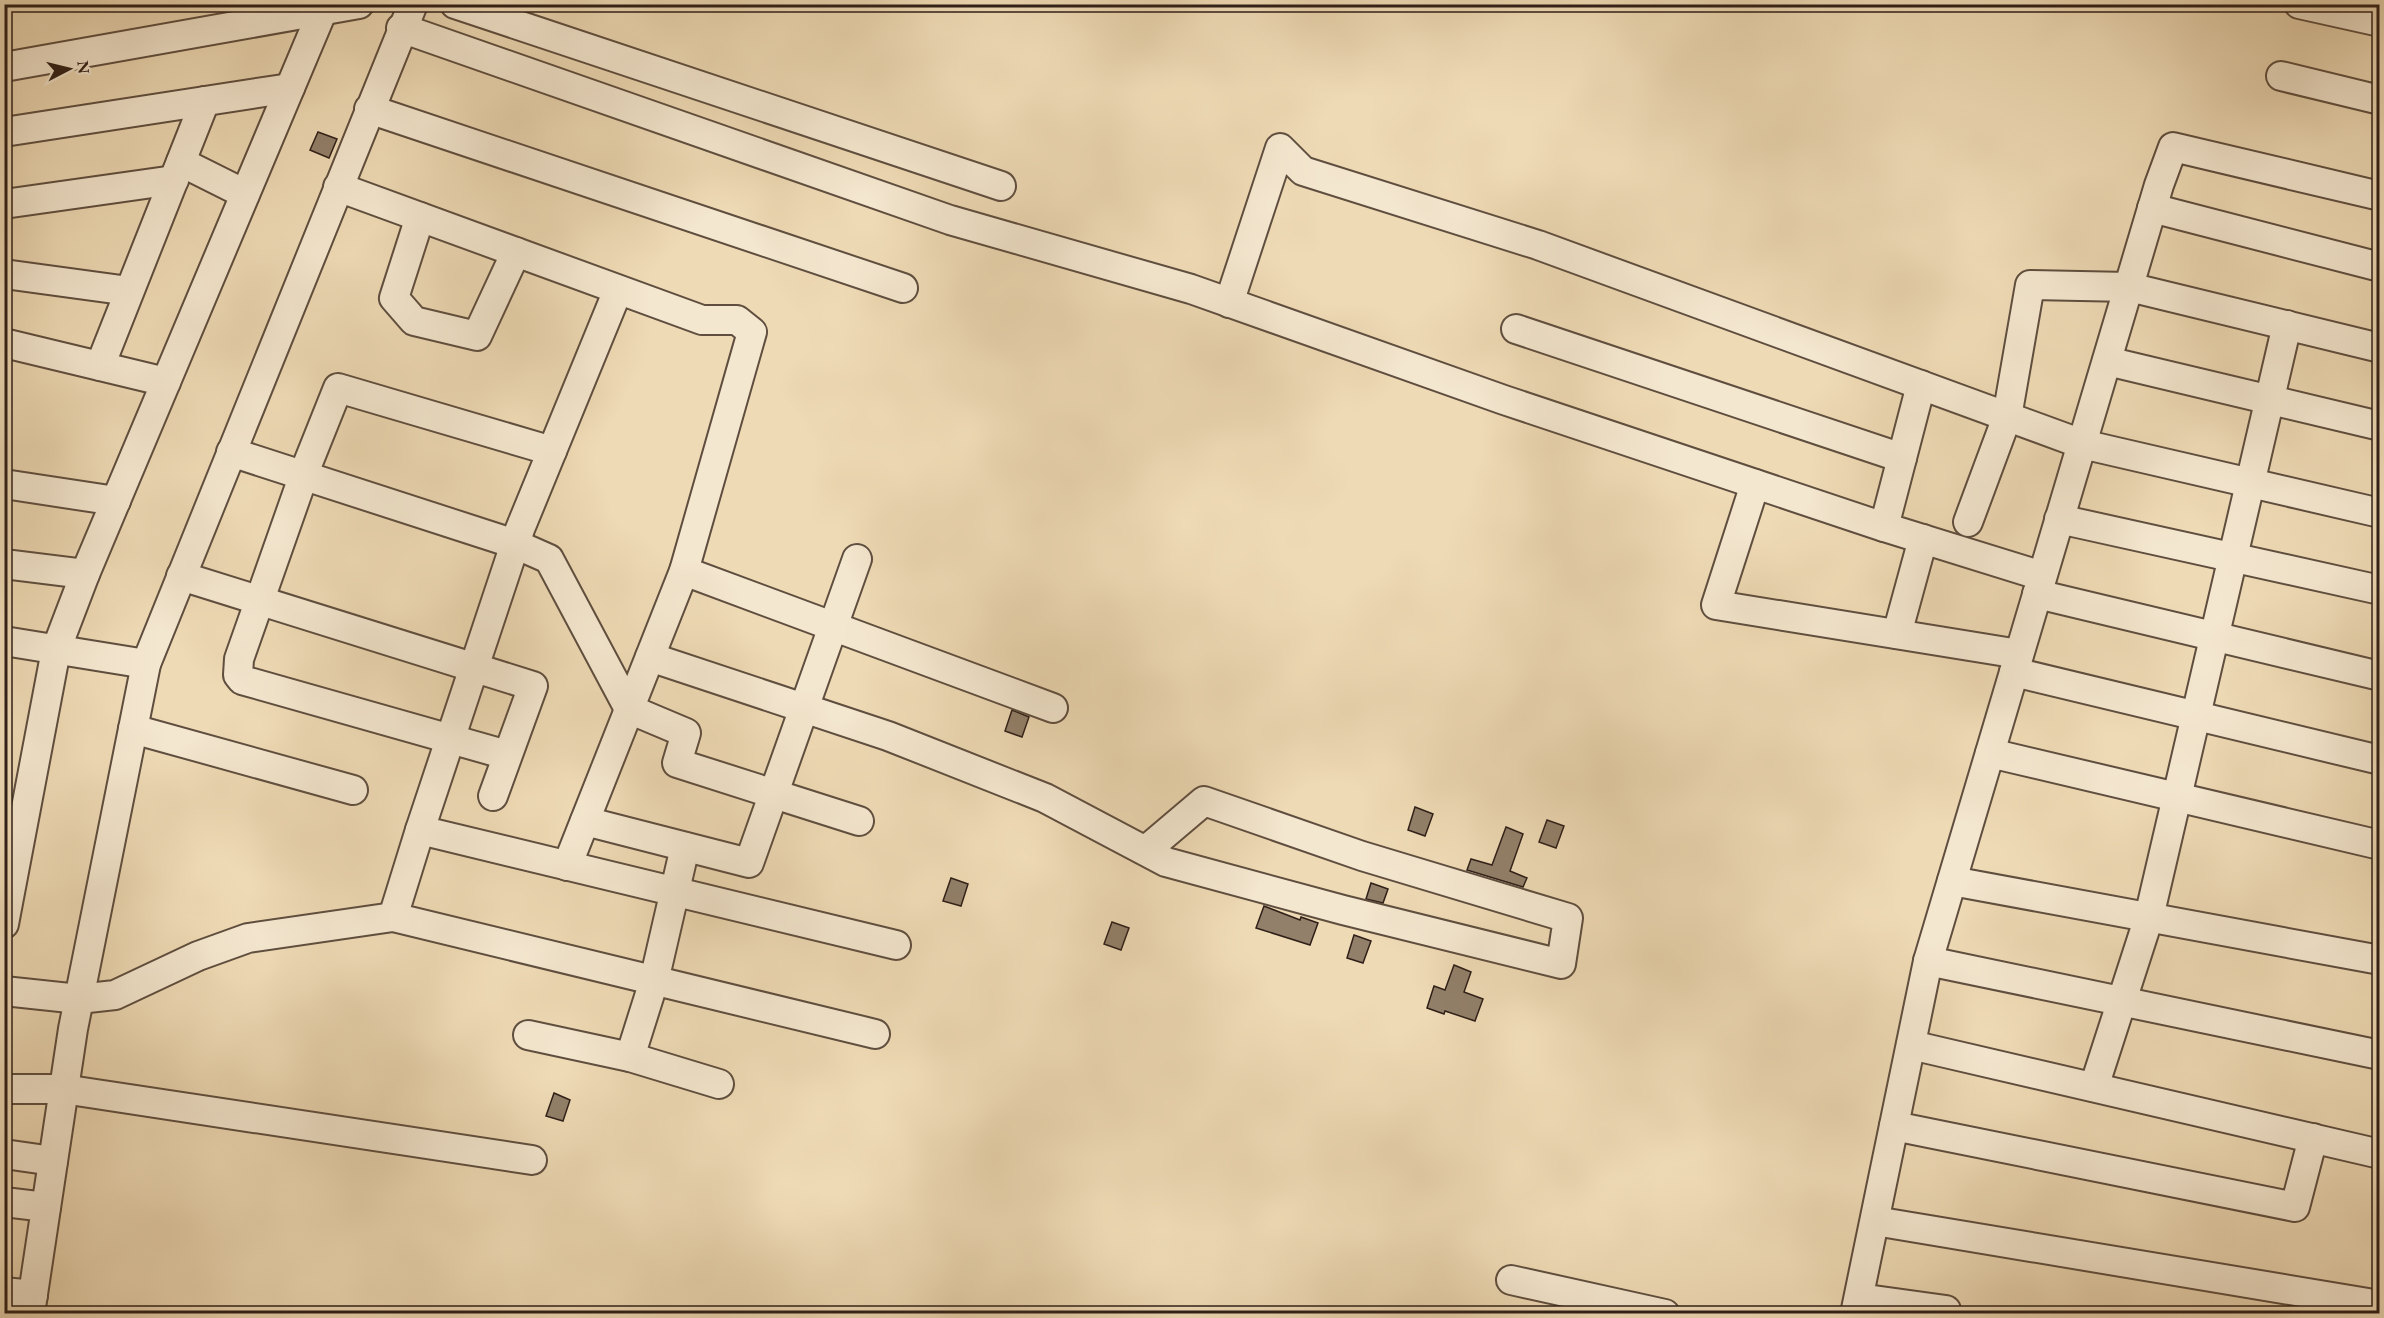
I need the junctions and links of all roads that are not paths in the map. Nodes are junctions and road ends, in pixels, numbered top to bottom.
1 (359, 4) edge
2 (455, 4) edge
3 (2299, 4) edge
4 (322, 12) junction
5 (407, 16) edge
6 (2379, 22) edge
7 (4, 67) edge
8 (2282, 76) dead end
9 (290, 88) junction
10 (2379, 100) edge
11 (205, 101) junction
12 (369, 109) junction
13 (4, 132) edge
14 (177, 171) junction
15 (1001, 186) dead end
16 (338, 187) junction
17 (245, 194) junction
18 (2379, 196) edge
19 (4, 204) edge
20 (2152, 208) junction
21 (420, 217) junction
22 (516, 252) junction
23 (2379, 267) edge
24 (4, 274) edge
25 (2129, 287) junction
26 (903, 288) dead end
27 (618, 290) junction
28 (129, 291) junction
29 (1229, 303) junction
30 (2287, 325) junction
31 (1516, 329) dead end
32 (4, 343) edge
33 (2379, 348) edge
34 (2107, 361) junction
35 (100, 366) junction
36 (166, 382) junction
37 (1921, 385) junction
38 (2269, 400) junction
39 (2007, 417) junction
40 (2379, 426) edge
41 (2082, 444) junction
42 (552, 451) junction
43 (231, 452) junction
44 (1902, 458) junction
45 (304, 476) junction
46 (2250, 483) junction
47 (4, 484) edge
48 (1755, 484) junction
49 (116, 501) junction
50 (2379, 513) edge
51 (2060, 519) junction
52 (1968, 522) dead end
53 (1884, 527) junction
54 (1923, 539) junction
55 (515, 544) junction
56 (2233, 557) junction
57 (857, 559) dead end
58 (4, 564) edge
59 (684, 571) junction
60 (85, 574) junction
61 (181, 576) junction
62 (2040, 585) junction
63 (2379, 590) edge
64 (260, 601) junction
65 (833, 626) junction
66 (1897, 634) junction
67 (2214, 636) junction
68 (4, 641) edge
69 (56, 650) junction
70 (650, 657) junction
71 (2017, 663) junction
72 (146, 664) junction
73 (472, 669) junction
74 (2379, 676) edge
75 (804, 708) junction
76 (1053, 708) dead end
77 (629, 709) junction
78 (2196, 716) junction
79 (133, 729) junction
80 (449, 739) junction
81 (1990, 753) junction
82 (507, 756) junction
83 (2379, 760) edge
84 (353, 790) dead end
85 (774, 792) junction
86 (493, 796) dead end
87 (2177, 797) junction
88 (585, 821) junction
89 (859, 821) dead end
90 (420, 830) junction
91 (2379, 844) edge
92 (685, 847) junction
93 (1145, 851) junction
94 (567, 866) junction
95 (1952, 881) junction
96 (675, 892) junction
97 (393, 917) junction
98 (2149, 917) junction
99 (4, 924) edge
100 (896, 945) dead end
101 (2379, 960) edge
102 (1928, 961) junction
103 (654, 981) junction
104 (4, 991) edge
105 (79, 999) junction
106 (2121, 1001) junction
107 (875, 1034) dead end
108 (528, 1035) dead end
109 (1911, 1045) junction
110 (2379, 1055) edge
111 (630, 1057) junction
112 (719, 1084) dead end
113 (2094, 1088) junction
114 (4, 1089) edge
115 (63, 1089) junction
116 (1894, 1126) junction
117 (2313, 1138) junction
118 (4, 1154) edge
119 (2379, 1154) edge
120 (532, 1160) dead end
121 (53, 1161) junction
122 (4, 1202) edge
123 (46, 1207) junction
124 (1875, 1221) junction
125 (1511, 1280) dead end
126 (4, 1292) edge
127 (32, 1304) edge
128 (2379, 1305) edge
129 (1857, 1306) edge
130 (1665, 1314) edge
131 (1946, 1314) edge

1 - 4 street
2 - 15 street
3 - 6 street
4 - 7 street
4 - 9 street
5 - 12 street
5 - 29 street
8 - 10 street
9 - 11 street
9 - 17 street
11 - 13 street
11 - 14 street
12 - 16 street
12 - 26 street
14 - 17 street
14 - 19 street
14 - 28 street
16 - 21 street
16 - 43 street
17 - 36 street
18 - 20 street
20 - 23 street
20 - 25 street
21 - 22 street
21 - 22 street
22 - 27 street
24 - 28 street
25 - 30 street
25 - 34 street
25 - 39 street
27 - 42 street
27 - 59 street
28 - 35 street
29 - 37 street
29 - 48 street
30 - 33 street
30 - 38 street
31 - 44 street
32 - 35 street
34 - 38 street
34 - 41 street
35 - 36 street
36 - 49 street
37 - 39 street
37 - 44 street
38 - 40 street
38 - 46 street
39 - 41 street
39 - 52 street
41 - 46 street
41 - 51 street
42 - 45 street
42 - 55 street
43 - 45 street
43 - 61 street
44 - 53 street
45 - 55 street
45 - 64 street
46 - 50 street
46 - 56 street
47 - 49 street
48 - 53 street
48 - 66 street
49 - 60 street
51 - 56 street
51 - 62 street
53 - 54 street
54 - 62 street
54 - 66 street
55 - 73 street
55 - 77 street
56 - 63 street
56 - 67 street
57 - 65 street
58 - 60 street
59 - 65 street
59 - 70 street
60 - 69 street
61 - 64 street
61 - 72 street
62 - 67 street
62 - 71 street
64 - 73 street
64 - 80 street
65 - 75 street
65 - 76 street
66 - 71 street
67 - 74 street
67 - 78 street
68 - 69 street
69 - 72 street
69 - 99 street
70 - 75 street
70 - 77 street
71 - 78 street
71 - 81 street
72 - 79 street
73 - 80 street
73 - 82 street
75 - 85 street
75 - 93 street
77 - 85 street
77 - 88 street
78 - 83 street
78 - 87 street
79 - 84 street
79 - 105 street
80 - 82 street
80 - 90 street
81 - 87 street
81 - 95 street
82 - 86 street
85 - 89 street
85 - 92 street
87 - 91 street
87 - 98 street
88 - 92 street
88 - 94 street
90 - 94 street
90 - 97 street
92 - 96 street
93 - 93 street
94 - 96 street
95 - 98 street
95 - 102 street
96 - 100 street
96 - 103 street
97 - 103 street
97 - 105 street
98 - 101 street
98 - 106 street
102 - 106 street
102 - 109 street
103 - 107 street
103 - 111 street
104 - 105 street
105 - 115 street
106 - 110 street
106 - 113 street
108 - 111 street
109 - 113 street
109 - 116 street
111 - 112 street
113 - 117 street
114 - 115 street
115 - 120 street
115 - 121 street
116 - 117 street
116 - 124 street
117 - 119 street
118 - 121 street
121 - 123 street
122 - 123 street
123 - 127 street
124 - 128 street
124 - 129 street
125 - 130 street
126 - 127 street
129 - 131 street

